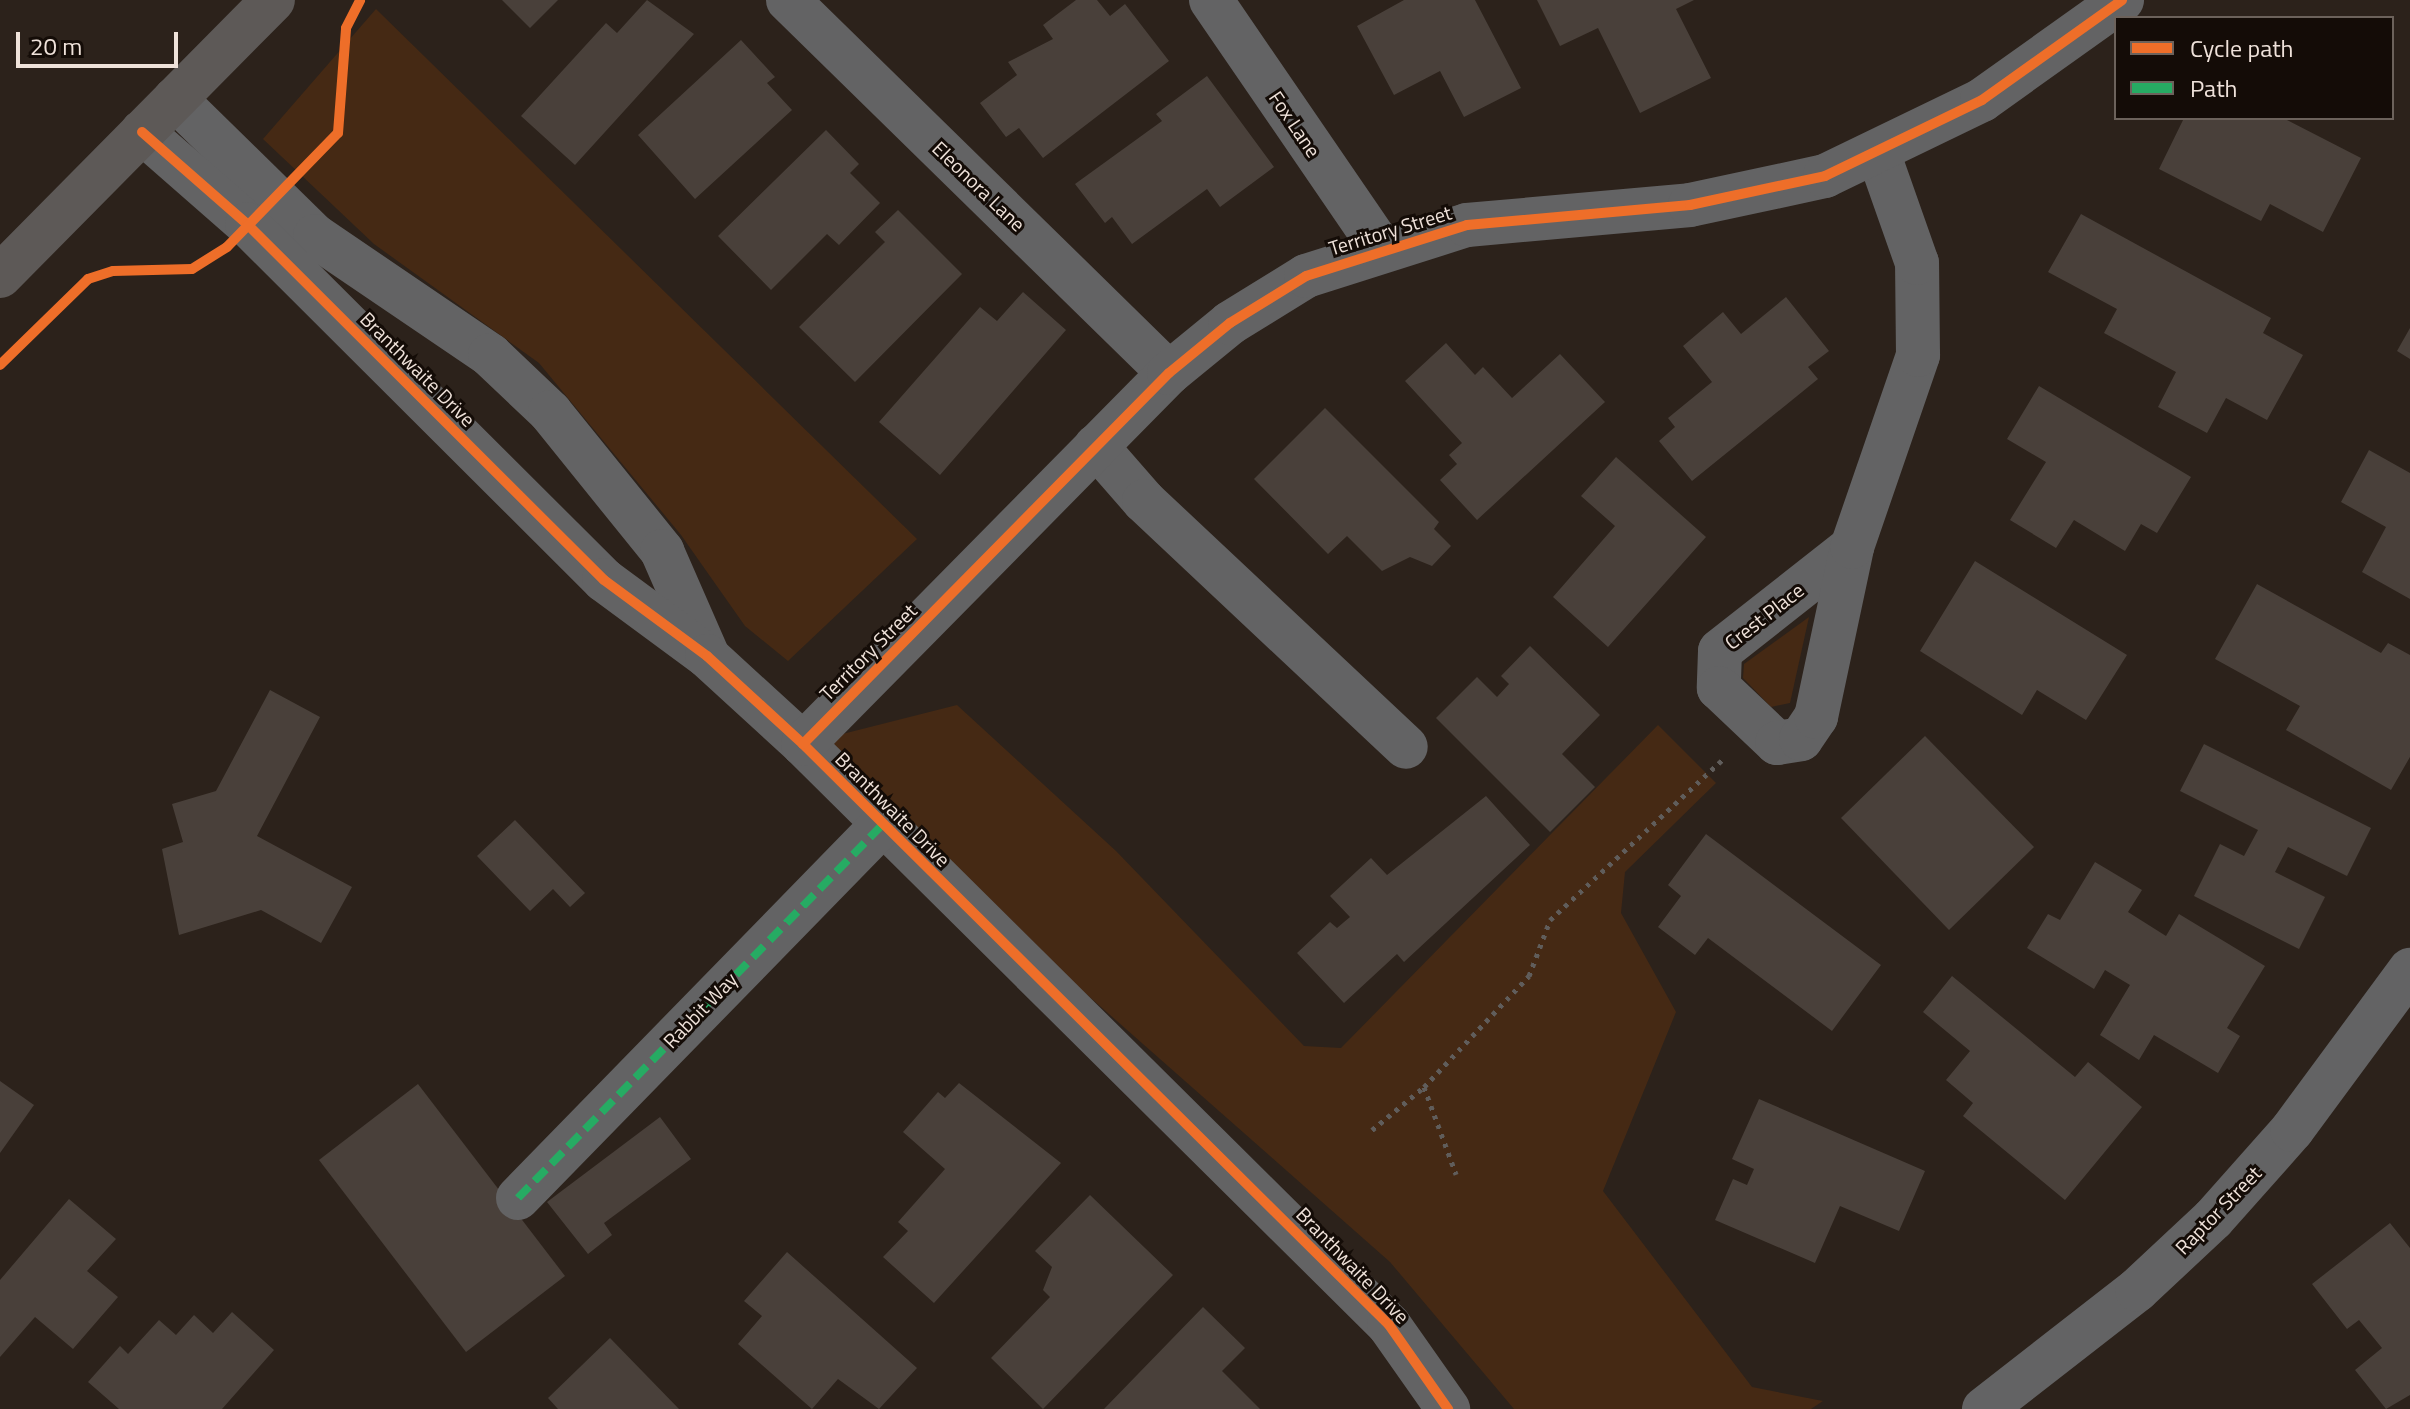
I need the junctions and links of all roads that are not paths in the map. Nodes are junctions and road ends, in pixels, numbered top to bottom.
1 (273, 0) edge
2 (788, 0) edge
3 (1211, 0) edge
4 (2122, 0) edge
5 (175, 99) junction
6 (142, 132) junction
7 (1878, 152) junction
8 (1380, 247) junction
9 (0, 276) edge
10 (1169, 373) junction
11 (1096, 446) junction
12 (1852, 547) dead end
13 (707, 656) junction
14 (803, 744) junction
15 (1406, 747) dead end
16 (883, 824) junction
17 (2410, 970) edge
18 (518, 1198) dead end
19 (1442, 1406) edge
20 (1984, 1409) edge

1 - 5 main road
2 - 10 street, Eleonora Lane
3 - 8 street, Fox Lane
4 - 7 street, Territory Street
5 - 6 main road
5 - 13 street, Branthwaite Drive
6 - 9 main road
6 - 13 street, Branthwaite Drive
7 - 8 street, Territory Street
7 - 12 street
8 - 10 street, Territory Street
10 - 11 street, Territory Street
11 - 14 street, Territory Street
11 - 15 street
13 - 14 street, Branthwaite Drive
14 - 16 street, Branthwaite Drive
16 - 18 street, Rabbit Way
16 - 19 street, Branthwaite Drive
17 - 20 street, Raptor Street

